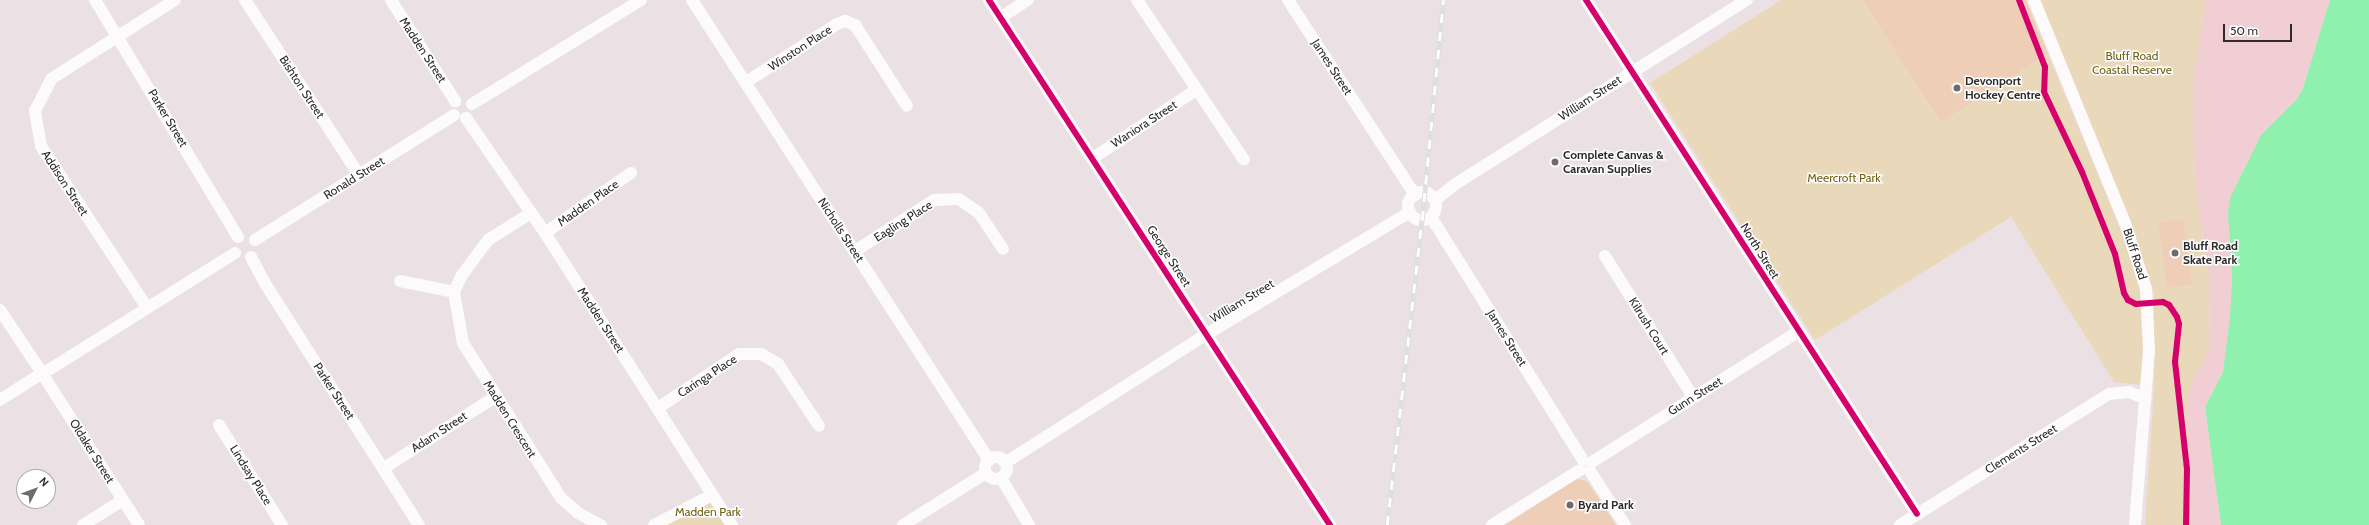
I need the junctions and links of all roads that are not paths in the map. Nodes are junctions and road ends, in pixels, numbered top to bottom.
1 (95, 0) edge
2 (175, 0) edge
3 (245, 0) edge
4 (391, 0) edge
5 (641, 0) edge
6 (692, 0) edge
7 (989, 0) edge
8 (1028, 0) edge
9 (1137, 0) edge
10 (1288, 0) edge
11 (1586, 0) edge
12 (1747, 0) edge
13 (2034, 0) edge
14 (1000, 18) junction
15 (119, 36) junction
16 (1633, 71) junction
17 (746, 82) junction
18 (1196, 90) junction
19 (455, 101) junction
20 (472, 104) junction
21 (907, 106) dead end
22 (454, 115) junction
23 (466, 118) junction
24 (1093, 158) junction
25 (1244, 160) dead end
26 (631, 173) dead end
27 (359, 175) junction
28 (1415, 194) junction
29 (1435, 200) junction
30 (1410, 212) junction
31 (531, 213) junction
32 (1431, 217) junction
33 (545, 233) junction
34 (238, 236) junction
35 (255, 240) junction
36 (1003, 249) dead end
37 (855, 251) junction
38 (235, 253) junction
39 (1605, 256) dead end
40 (251, 257) junction
41 (400, 281) dead end
42 (454, 292) junction
43 (146, 306) junction
44 (0, 310) edge
45 (1798, 332) junction
46 (1207, 334) junction
47 (42, 373) junction
48 (495, 397) junction
49 (1693, 397) junction
50 (2146, 399) junction
51 (0, 400) edge
52 (658, 408) junction
53 (219, 425) dead end
54 (818, 426) dead end
55 (989, 460) junction
56 (1005, 463) junction
57 (1586, 466) junction
58 (384, 468) junction
59 (986, 473) junction
60 (1001, 478) junction
61 (712, 495) junction
62 (123, 500) junction
63 (1917, 514) junction
64 (83, 525) edge
65 (139, 525) edge
66 (282, 525) edge
67 (419, 525) edge
68 (601, 525) edge
69 (654, 525) edge
70 (732, 525) edge
71 (903, 525) edge
72 (1029, 525) edge
73 (1330, 525) edge
74 (1492, 525) edge
75 (1625, 525) edge
76 (1900, 525) edge
77 (2135, 525) edge

1 - 15 street, Parker Street
2 - 15 street, Addison Street
3 - 27 street, Bishton Street
4 - 19 street, Madden Street
5 - 20 street
6 - 17 street, Nicholls Street
7 - 14 street, George Street
8 - 14 street
9 - 18 street
10 - 28 street, James Street
11 - 16 street, North Street
12 - 16 street, William Street
13 - 50 street, Bluff Road
14 - 24 street, George Street
15 - 34 street, Parker Street
15 - 43 street, Addison Street
16 - 29 street, William Street
16 - 45 street, North Street
17 - 21 street, Winston Place
17 - 37 street, Nicholls Street
18 - 24 street, Waniora Street
18 - 25 street
19 - 20 street
19 - 22 street
20 - 23 street
22 - 23 street
22 - 27 street, Ronald Street
23 - 31 street, Madden Street
24 - 46 street, George Street
26 - 33 street, Madden Place
27 - 35 street, Ronald Street
28 - 29 street
28 - 30 street
29 - 32 street
30 - 32 street
30 - 46 street, William Street
31 - 33 street, Madden Street
31 - 42 street
32 - 57 street, James Street
33 - 52 street, Madden Street
34 - 35 street
34 - 38 street
35 - 40 street
36 - 37 street, Eagling Place
37 - 55 street, Nicholls Street
38 - 40 street
38 - 43 street
39 - 49 street, Kilrush Court
40 - 58 street, Parker Street
41 - 42 street
42 - 48 street, Madden Crescent
43 - 47 street
44 - 47 street, Oldaker Street
45 - 49 street, Gunn Street
45 - 63 street, North Street
46 - 56 street, William Street
46 - 73 street, George Street
47 - 51 street
47 - 62 street, Oldaker Street
48 - 58 street, Adam Street
48 - 68 street, Madden Crescent
49 - 57 street, Gunn Street
50 - 63 street, Clements Street
50 - 77 street, Bluff Road
52 - 54 street, Caringa Place
52 - 61 street, Madden Street
53 - 66 street, Lindsay Place
55 - 56 street
55 - 59 street
56 - 60 street
57 - 74 street, Gunn Street
57 - 75 street, James Street
58 - 67 street, Parker Street
59 - 60 street
59 - 71 street
60 - 72 street
61 - 69 street
61 - 70 street, Madden Street
62 - 64 street
62 - 65 street, Oldaker Street
63 - 76 street, Clements Street

